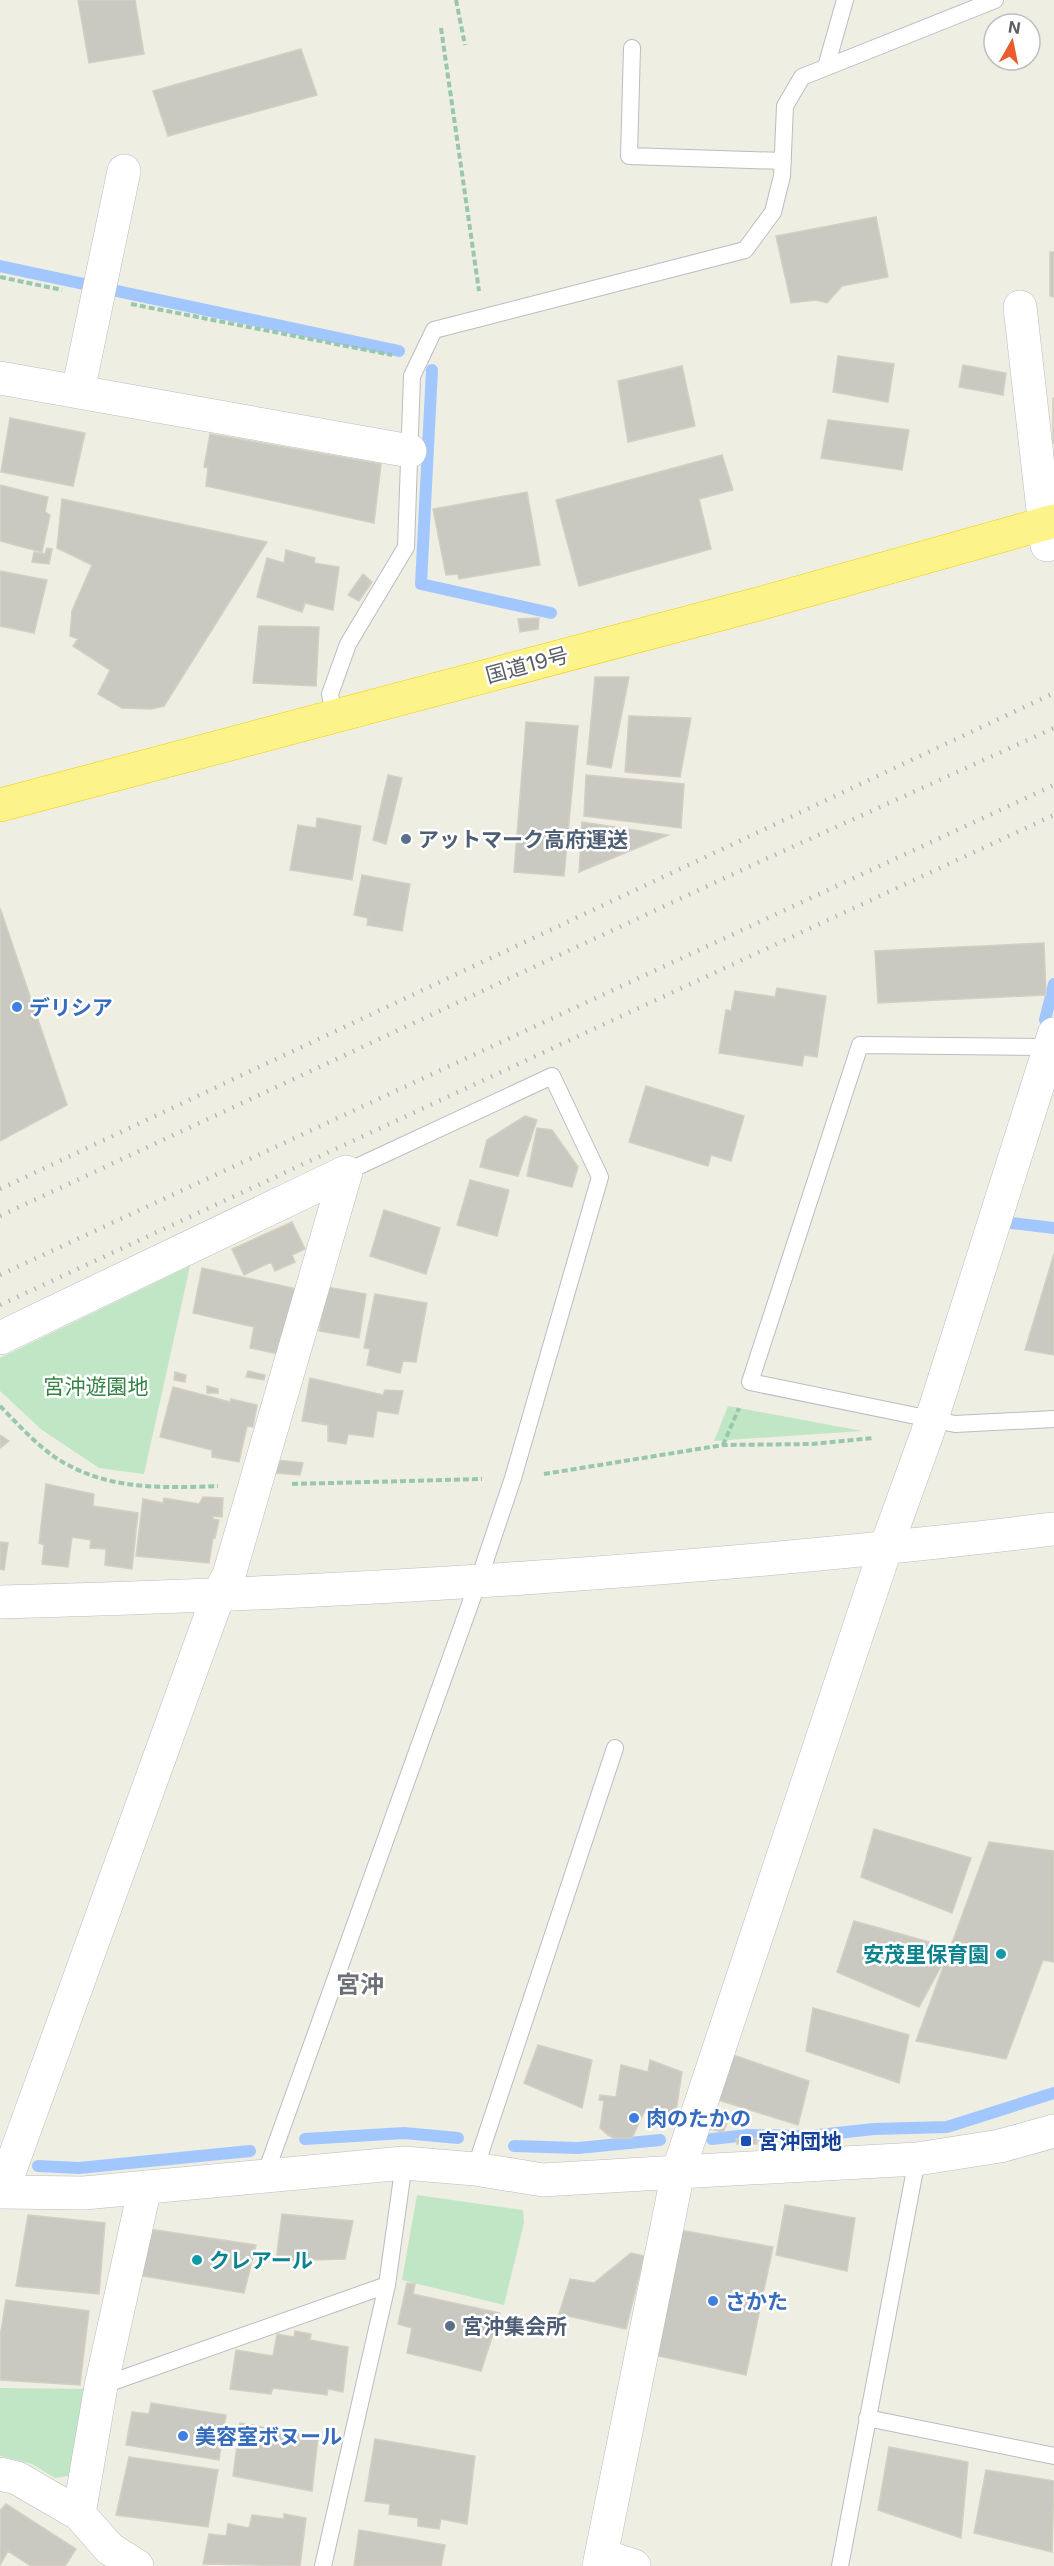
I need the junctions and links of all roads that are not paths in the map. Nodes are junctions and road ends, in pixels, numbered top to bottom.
1 (845, 0) edge
2 (995, 0) edge
3 (632, 48) dead end
4 (826, 67) junction
5 (783, 161) junction
6 (124, 171) dead end
7 (1020, 307) dead end
8 (0, 378) edge
9 (78, 391) junction
10 (410, 451) junction
11 (1048, 530) edge
12 (334, 715) junction
13 (0, 805) edge
14 (1051, 1040) edge
15 (346, 1172) junction
16 (0, 1338) edge
17 (1054, 1419) edge
18 (929, 1427) junction
19 (1054, 1529) edge
20 (885, 1550) junction
21 (478, 1582) junction
22 (218, 1596) junction
23 (0, 1602) edge
24 (615, 1748) dead end
25 (1054, 2132) edge
26 (917, 2159) junction
27 (404, 2163) junction
28 (475, 2169) junction
29 (678, 2172) junction
30 (265, 2175) junction
31 (145, 2187) junction
32 (1, 2192) edge
33 (387, 2284) junction
34 (101, 2386) junction
35 (867, 2418) junction
36 (1054, 2456) edge
37 (0, 2474) edge
38 (79, 2514) junction
39 (115, 2560) edge
40 (600, 2560) edge
41 (323, 2566) edge
42 (634, 2566) edge
43 (840, 2566) edge

1 - 4 lane
2 - 4 lane
3 - 5 lane
4 - 5 lane
5 - 10 lane
6 - 9 street
7 - 11 street
8 - 9 street
9 - 10 street
10 - 12 lane
11 - 12 highway, 国道19号
12 - 13 highway, 国道19号
14 - 18 street
14 - 18 lane
15 - 16 street
15 - 21 lane
15 - 22 street
17 - 18 lane
18 - 20 street
19 - 20 street
20 - 21 street
20 - 29 street
21 - 22 street
21 - 30 lane
22 - 23 street
22 - 32 street
24 - 28 lane
25 - 26 street
26 - 29 street
26 - 35 lane
27 - 28 street
27 - 30 street
27 - 33 lane
28 - 29 street
29 - 40 street
30 - 31 street
31 - 32 street
31 - 34 street
33 - 34 lane
33 - 41 lane
34 - 38 street
35 - 36 lane
35 - 43 lane
37 - 38 street
38 - 39 street
40 - 42 street

